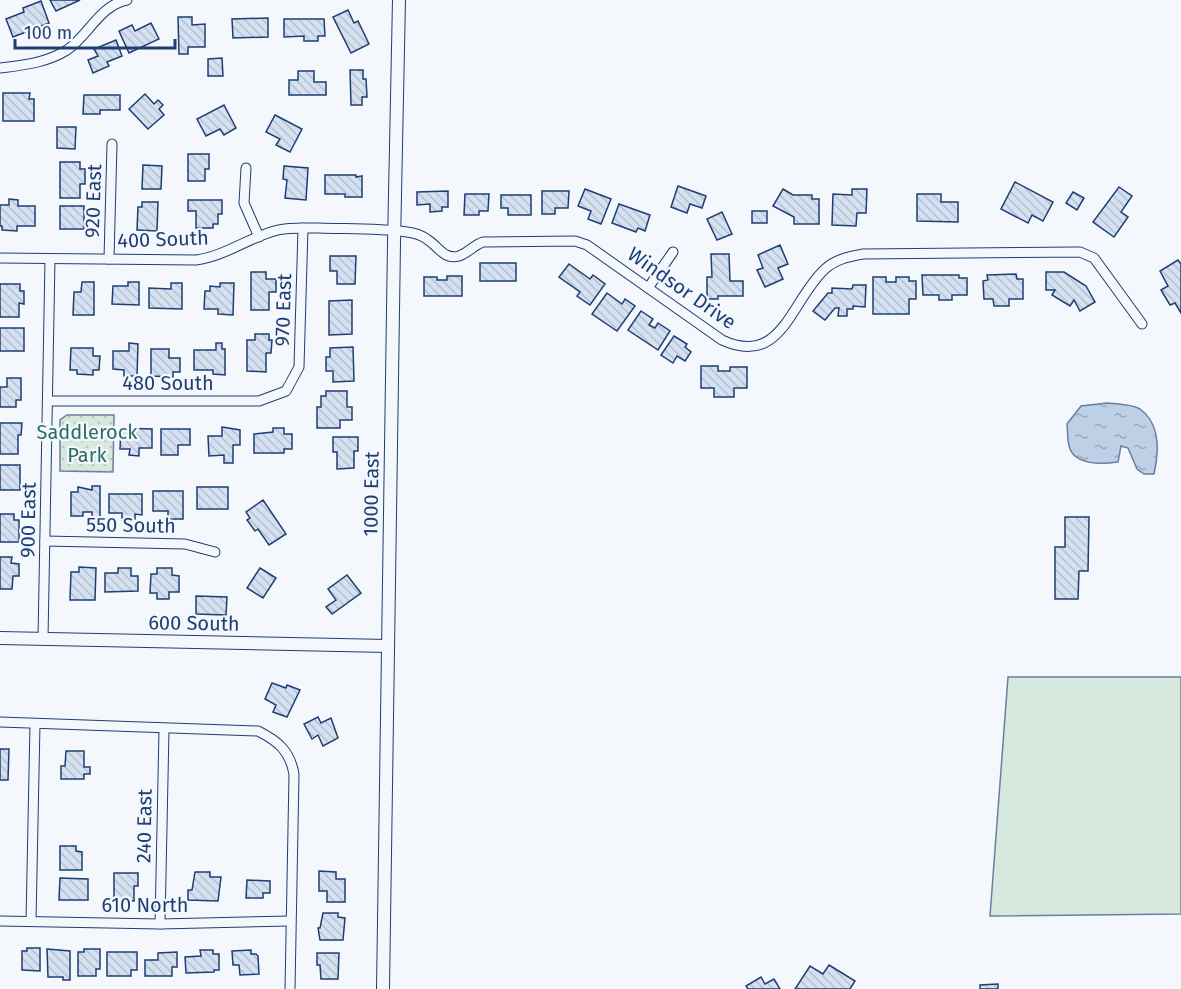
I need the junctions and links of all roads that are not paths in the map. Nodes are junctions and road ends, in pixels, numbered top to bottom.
1 (127, 0) edge
2 (399, 0) edge
3 (0, 68) edge
4 (112, 144) dead end
5 (246, 168) dead end
6 (303, 228) junction
7 (394, 230) junction
8 (259, 237) junction
9 (673, 252) dead end
10 (0, 258) edge
11 (50, 259) junction
12 (109, 259) junction
13 (648, 288) junction
14 (1142, 324) dead end
15 (286, 391) joint
16 (48, 401) junction
17 (45, 541) junction
18 (215, 552) dead end
19 (0, 638) edge
20 (43, 639) junction
21 (388, 646) junction
22 (0, 722) edge
23 (35, 724) junction
24 (164, 729) junction
25 (0, 921) edge
26 (31, 921) junction
27 (290, 921) junction
28 (160, 924) junction
29 (290, 989) edge
30 (383, 989) edge

1 - 3 street
2 - 7 street, 1000 East
4 - 12 street, 920 East
5 - 8 street
6 - 7 street, 400 South
6 - 8 street, 400 South
6 - 15 street, 970 East
7 - 13 street, Windsor Drive
7 - 21 street, 1000 East
8 - 12 street, 400 South
9 - 13 street
10 - 11 street, 400 South
11 - 12 street, 400 South
11 - 16 street, 900 East
13 - 14 street, Windsor Drive
15 - 16 street, 480 South
16 - 17 street, 900 East
17 - 18 street, 550 South
17 - 20 street, 900 East
19 - 20 street, 600 South
20 - 21 street, 600 South
21 - 30 street, 1000 East
22 - 23 street
23 - 24 street
23 - 26 street
24 - 27 street
24 - 28 street, 240 East
25 - 26 street, 610 North
26 - 28 street, 610 North
27 - 28 street, 610 North
27 - 29 street

